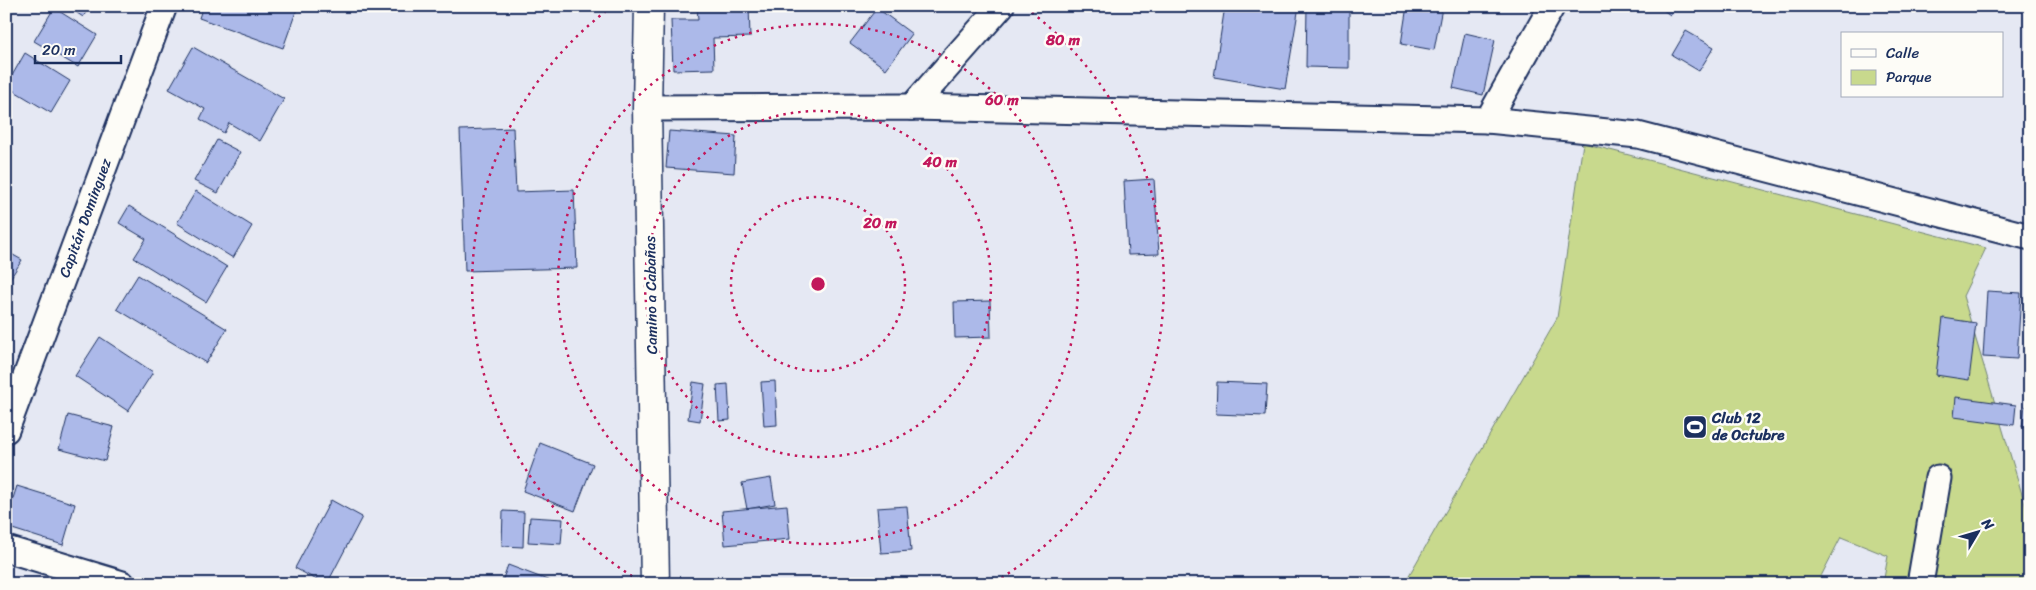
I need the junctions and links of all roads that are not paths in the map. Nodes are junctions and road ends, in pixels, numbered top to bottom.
1 (164, 6) edge
2 (649, 6) edge
3 (1001, 6) edge
4 (1552, 6) edge
5 (912, 107) junction
6 (647, 108) junction
7 (1488, 120) junction
8 (2030, 237) edge
9 (6, 430) edge
10 (1938, 478) dead end
11 (6, 549) edge
12 (122, 584) edge
13 (656, 584) edge
14 (1920, 584) edge

1 - 9 street, Capitán Dominguez
2 - 6 street, Camino a Cabañas
3 - 5 street
4 - 7 street
5 - 6 street
5 - 7 street
6 - 13 street, Camino a Cabañas
7 - 8 street
10 - 14 street
11 - 12 street

